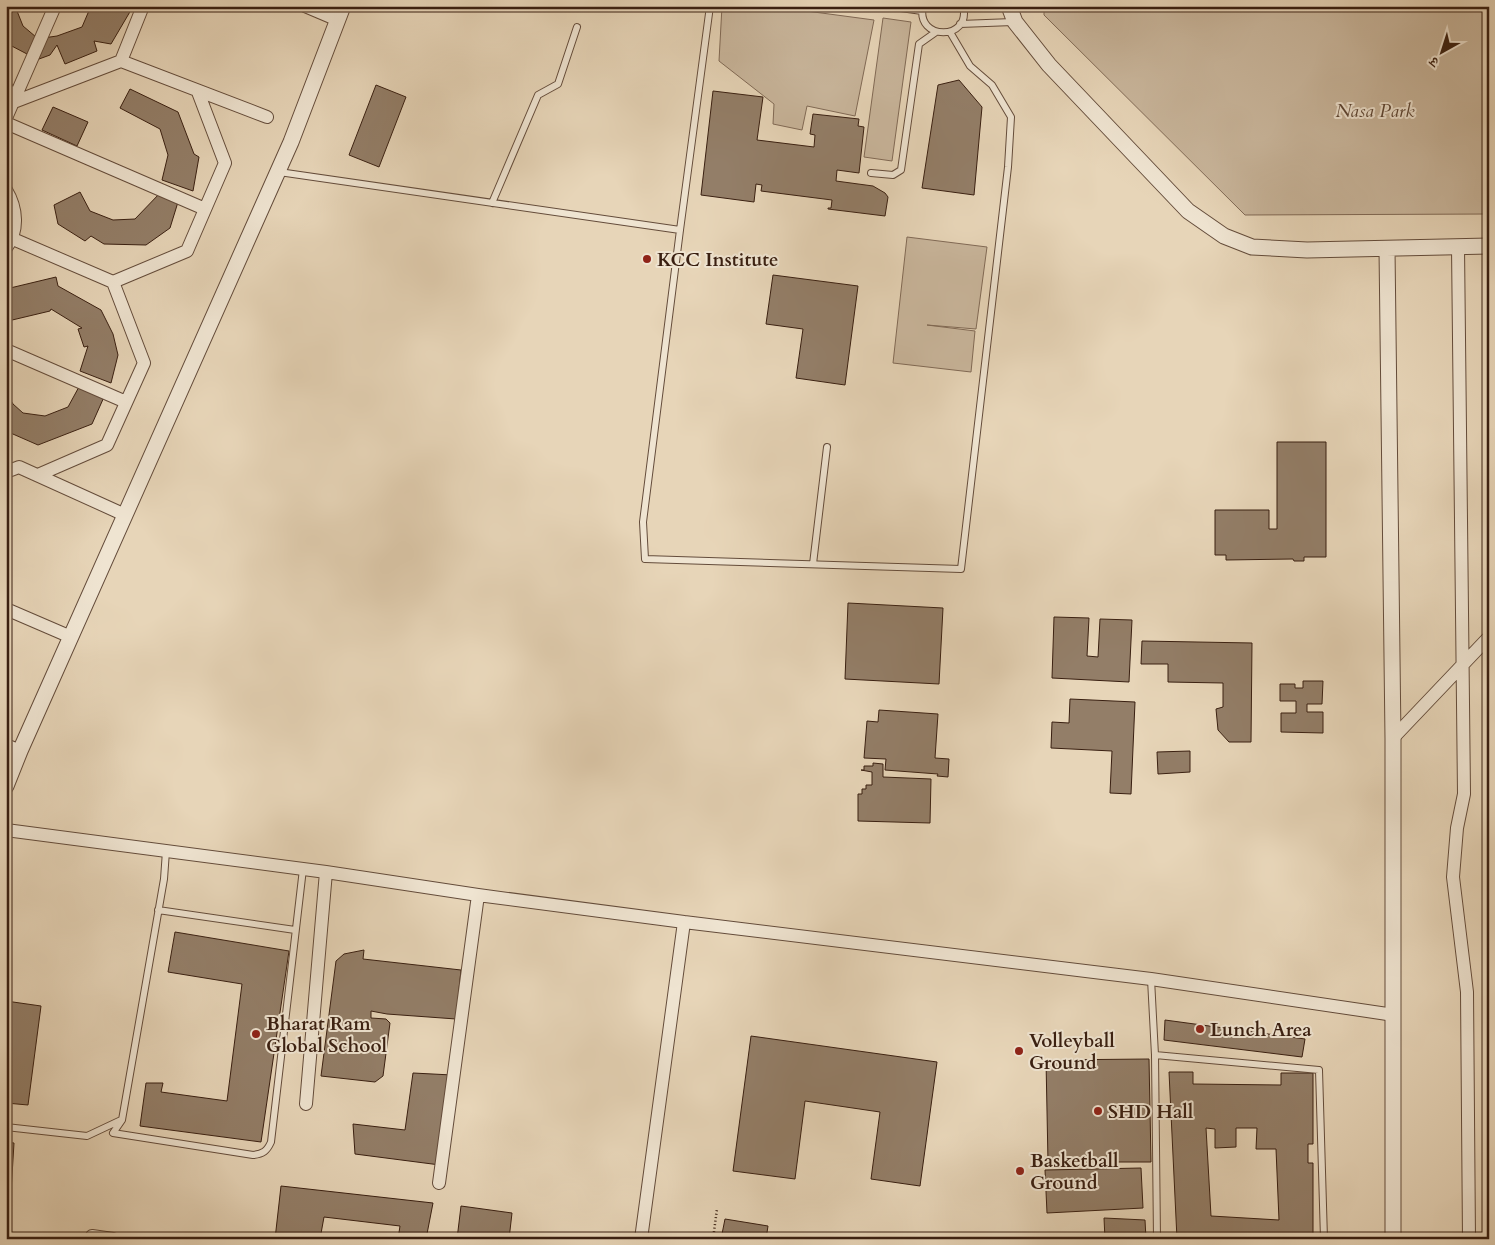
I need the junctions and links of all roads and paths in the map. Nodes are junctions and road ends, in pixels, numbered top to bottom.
1 (55, 6) edge
2 (143, 6) edge
3 (305, 6) edge
4 (710, 6) edge
5 (886, 6) edge
6 (963, 6) edge
7 (1010, 6) edge
8 (923, 9) edge
9 (340, 13) edge
10 (1015, 22) junction
11 (960, 24) junction
12 (577, 27) dead end
13 (936, 32) junction
14 (950, 32) junction
15 (121, 61) junction
16 (6, 88) edge
17 (198, 92) junction
18 (14, 102) junction
19 (267, 117) dead end
20 (6, 118) edge
21 (6, 124) edge
22 (278, 172) junction
23 (871, 173) dead end
24 (6, 190) edge
25 (492, 203) junction
26 (205, 209) junction
27 (680, 230) junction
28 (10, 243) edge
29 (1489, 246) edge
30 (1458, 247) junction
31 (1387, 248) junction
32 (113, 282) junction
33 (6, 350) edge
34 (126, 402) junction
35 (827, 447) dead end
36 (6, 472) edge
37 (38, 476) junction
38 (125, 515) junction
39 (813, 564) junction
40 (6, 609) edge
41 (71, 637) junction
42 (1489, 637) edge
43 (1462, 666) junction
44 (1393, 738) junction
45 (13, 748) edge
46 (6, 786) edge
47 (6, 830) edge
48 (166, 851) junction
49 (303, 869) junction
50 (326, 872) junction
51 (478, 895) junction
52 (158, 910) junction
53 (684, 922) junction
54 (295, 930) junction
55 (1151, 979) junction
56 (1394, 1015) junction
57 (1156, 1055) junction
58 (306, 1104) dead end
59 (122, 1120) junction
60 (6, 1127) edge
61 (439, 1183) dead end
62 (717, 1209) dead end
63 (714, 1238) edge
64 (92, 1239) edge
65 (113, 1239) edge
66 (641, 1239) edge
67 (1157, 1239) edge
68 (1324, 1239) edge
69 (1393, 1239) edge
70 (1468, 1239) edge

1 - 18 street
2 - 15 street
3 - 9 street
4 - 27 lane
5 - 8 lane
6 - 11 lane
7 - 10 street
8 - 13 lane
9 - 22 street
10 - 11 lane
10 - 31 street
11 - 14 lane
12 - 25 lane
13 - 14 lane
13 - 23 lane
14 - 39 lane
15 - 17 street
15 - 18 street
16 - 18 street
17 - 19 street
17 - 26 street
18 - 20 street
21 - 26 street
22 - 25 lane
22 - 38 street
24 - 28 street
25 - 27 lane
26 - 32 street
27 - 39 lane
28 - 32 street
29 - 30 street
30 - 31 street
30 - 43 street
31 - 44 street
32 - 34 street
33 - 34 street
34 - 37 street
35 - 39 lane
36 - 37 street
37 - 38 street
38 - 41 street
40 - 41 street
41 - 45 street
42 - 43 street
43 - 44 street
43 - 70 street
44 - 56 street
45 - 46 street
47 - 48 street
48 - 49 street
48 - 52 lane
49 - 50 street
49 - 54 lane
50 - 51 street
50 - 58 street
51 - 53 street
51 - 61 street
52 - 54 lane
52 - 59 lane
53 - 55 street
53 - 66 street
54 - 59 lane
55 - 56 street
55 - 57 lane
56 - 69 street
57 - 67 lane
57 - 68 lane
59 - 60 lane
62 - 63 path
64 - 65 street

